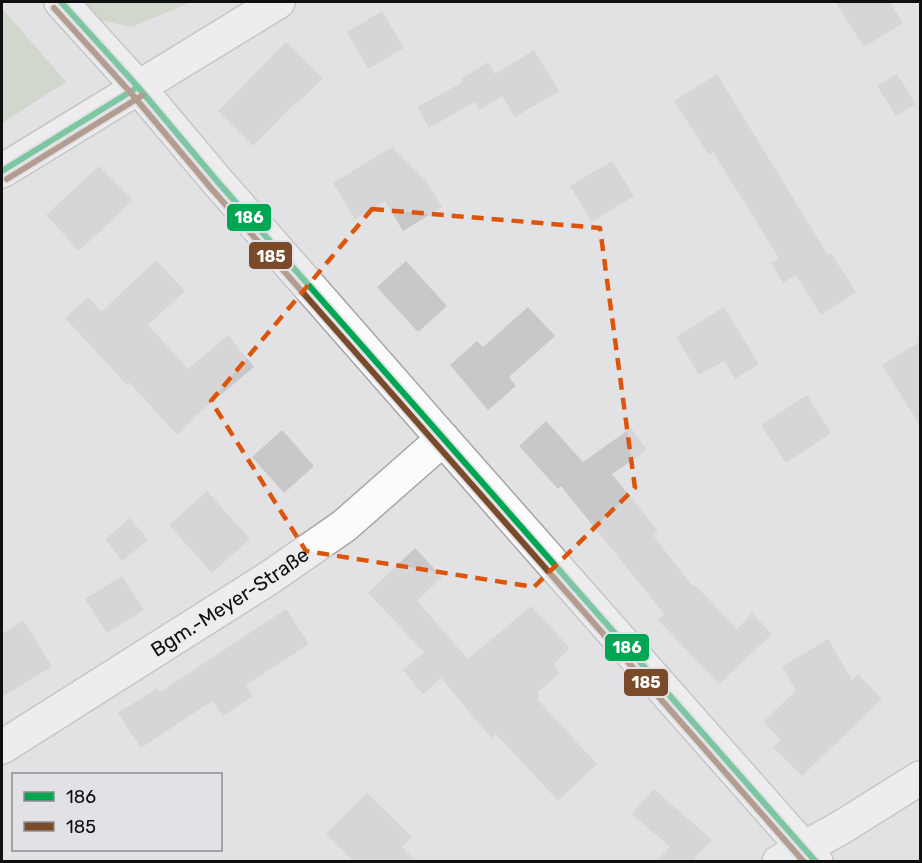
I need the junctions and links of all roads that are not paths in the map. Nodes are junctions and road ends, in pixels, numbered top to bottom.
1 (61, 2) edge
2 (278, 2) edge
3 (138, 87) junction
4 (2, 171) edge
5 (443, 439) junction
6 (2, 747) edge
7 (921, 778) edge
8 (800, 857) edge

1 - 3 street
2 - 3 street
3 - 4 street
3 - 5 street
5 - 6 street, Bgm.-Meyer-Straße
5 - 8 street
7 - 8 street

